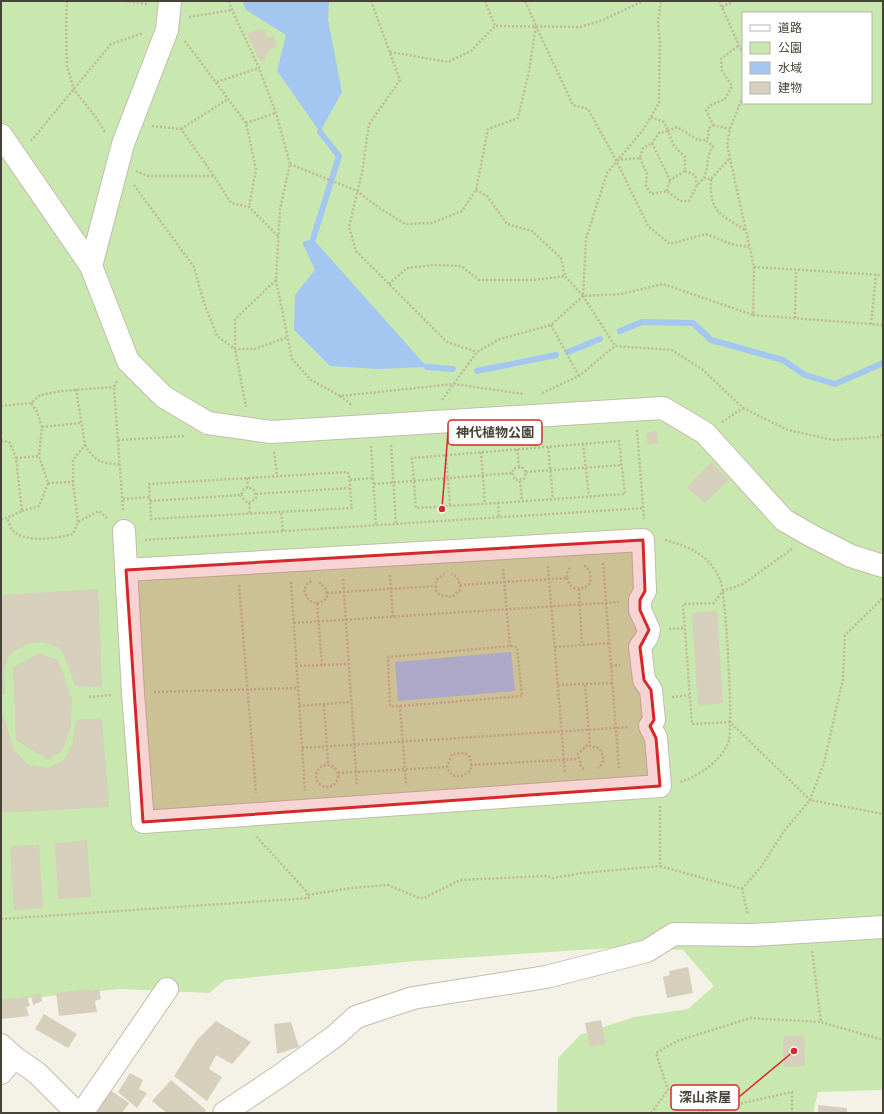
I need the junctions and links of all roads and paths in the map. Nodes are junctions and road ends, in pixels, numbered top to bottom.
1 (67, 1) edge
2 (229, 1) edge
3 (371, 1) edge
4 (485, 1) edge
5 (525, 1) edge
6 (643, 1) edge
7 (661, 1) edge
8 (719, 1) edge
9 (734, 1) edge
10 (722, 7) junction
11 (169, 10) edge
12 (495, 26) junction
13 (536, 26) junction
14 (162, 43) junction
15 (739, 45) junction
16 (390, 52) junction
17 (742, 52) edge
18 (259, 68) junction
19 (217, 82) junction
20 (74, 90) junction
21 (228, 99) junction
22 (742, 99) edge
23 (276, 113) junction
24 (651, 117) junction
25 (131, 123) junction
26 (246, 123) junction
27 (713, 125) junction
28 (181, 129) junction
29 (730, 129) junction
30 (668, 131) junction
31 (1, 135) edge
32 (705, 140) junction
33 (652, 143) junction
34 (640, 158) junction
35 (16, 159) junction
36 (729, 159) junction
37 (616, 160) junction
38 (118, 163) junction
39 (290, 164) junction
40 (685, 170) junction
41 (214, 176) junction
42 (704, 178) junction
43 (711, 179) junction
44 (670, 180) junction
45 (697, 185) junction
46 (476, 190) junction
47 (357, 191) junction
48 (667, 191) junction
49 (249, 207) junction
50 (746, 230) junction
51 (279, 236) junction
52 (749, 247) junction
53 (91, 266) junction
54 (754, 267) junction
55 (796, 270) junction
56 (876, 275) junction
57 (883, 275) edge
58 (565, 276) junction
59 (276, 280) junction
60 (389, 284) junction
61 (583, 296) junction
62 (753, 315) junction
63 (795, 318) junction
64 (871, 324) junction
65 (551, 325) junction
66 (883, 325) edge
67 (288, 337) junction
68 (615, 346) junction
69 (235, 349) junction
70 (477, 352) junction
71 (128, 361) junction
72 (579, 376) junction
73 (454, 384) junction
74 (114, 387) junction
75 (76, 389) junction
76 (529, 395) dead end
77 (536, 396) dead end
78 (31, 403) junction
79 (1, 406) edge
80 (743, 408) junction
81 (635, 410) junction
82 (80, 423) junction
83 (425, 423) junction
84 (380, 425) junction
85 (42, 427) junction
86 (251, 431) junction
87 (705, 434) junction
88 (883, 434) edge
89 (1, 440) edge
90 (583, 444) junction
91 (85, 445) junction
92 (548, 447) junction
93 (517, 449) junction
94 (481, 452) junction
95 (446, 455) junction
96 (39, 456) junction
97 (16, 458) junction
98 (120, 464) junction
99 (622, 465) junction
100 (519, 466) junction
101 (586, 468) junction
102 (552, 470) junction
103 (526, 472) junction
104 (512, 473) junction
105 (482, 475) junction
106 (247, 478) junction
107 (373, 478) junction
108 (448, 478) junction
109 (350, 480) junction
110 (414, 480) junction
111 (520, 481) junction
112 (73, 482) junction
113 (393, 482) junction
114 (48, 484) junction
115 (374, 484) junction
116 (248, 487) junction
117 (349, 488) junction
118 (256, 494) junction
119 (241, 495) junction
120 (589, 496) junction
121 (150, 497) junction
122 (123, 499) junction
123 (554, 499) junction
124 (150, 501) junction
125 (522, 501) junction
126 (249, 503) junction
127 (498, 503) junction
128 (485, 504) junction
129 (450, 506) junction
130 (644, 508) junction
131 (22, 511) junction
132 (250, 513) junction
133 (281, 513) junction
134 (7, 518) junction
135 (499, 518) junction
136 (1, 519) edge
137 (78, 522) junction
138 (396, 524) junction
139 (376, 525) junction
140 (283, 532) junction
141 (810, 535) junction
142 (125, 536) junction
143 (643, 540) junction
144 (602, 543) junction
145 (546, 546) junction
146 (501, 548) junction
147 (390, 554) junction
148 (341, 557) junction
149 (290, 560) junction
150 (237, 562) junction
151 (579, 564) dead end
152 (573, 565) dead end
153 (883, 566) edge
154 (126, 570) junction
155 (567, 578) junction
156 (549, 579) junction
157 (504, 582) junction
158 (460, 585) junction
159 (436, 586) junction
160 (391, 589) junction
161 (579, 589) junction
162 (343, 591) junction
163 (723, 592) junction
164 (327, 593) junction
165 (883, 598) edge
166 (640, 600) junction
167 (317, 603) junction
168 (606, 603) junction
169 (580, 605) junction
170 (552, 607) junction
171 (506, 610) junction
172 (393, 618) junction
173 (346, 621) junction
174 (318, 622) junction
175 (294, 623) junction
176 (609, 643) junction
177 (582, 645) junction
178 (510, 646) junction
179 (556, 647) junction
180 (348, 664) junction
181 (322, 665) junction
182 (296, 666) junction
183 (612, 683) junction
184 (585, 685) junction
185 (558, 686) junction
186 (298, 688) junction
187 (246, 689) junction
188 (133, 693) junction
189 (89, 697) dead end
190 (351, 702) junction
191 (324, 704) junction
192 (299, 706) junction
193 (400, 706) junction
194 (730, 722) junction
195 (650, 726) junction
196 (616, 728) junction
197 (588, 730) junction
198 (562, 732) junction
199 (402, 742) junction
200 (354, 745) junction
201 (590, 746) junction
202 (327, 747) junction
203 (302, 748) junction
204 (564, 758) junction
205 (578, 759) junction
206 (328, 764) junction
207 (471, 765) junction
208 (447, 767) junction
209 (406, 770) junction
210 (587, 771) dead end
211 (594, 771) dead end
212 (356, 772) junction
213 (338, 773) junction
214 (660, 786) junction
215 (620, 789) junction
216 (567, 793) junction
217 (810, 800) junction
218 (406, 804) junction
219 (358, 808) junction
220 (306, 812) junction
221 (883, 814) edge
222 (258, 815) junction
223 (237, 816) junction
224 (660, 866) junction
225 (742, 889) junction
226 (308, 895) junction
227 (1, 920) edge
228 (883, 927) edge
229 (809, 931) junction
230 (752, 935) junction
231 (167, 989) dead end
232 (821, 1022) junction
233 (883, 1040) edge
234 (5, 1058) edge
235 (238, 1109) edge
236 (76, 1113) edge
237 (82, 1113) edge
238 (651, 1113) edge
239 (698, 1113) edge
240 (792, 1113) edge

1 - 20 path
2 - 18 path
3 - 16 path
4 - 12 path
5 - 13 path
6 - 13 path
7 - 24 path
8 - 10 path
9 - 10 path
10 - 15 path
11 - 14 street
11 - 19 path
12 - 13 path
12 - 16 path
13 - 37 path
13 - 46 path
14 - 20 path
14 - 25 street
15 - 17 path
15 - 27 path
16 - 47 path
18 - 19 path
18 - 23 path
19 - 21 path
20 - 35 path
20 - 38 path
21 - 26 path
21 - 28 path
22 - 29 path
23 - 26 path
23 - 39 path
24 - 30 path
24 - 37 path
25 - 28 path
25 - 38 street
26 - 49 path
27 - 29 path
27 - 32 path
28 - 41 path
29 - 36 path
30 - 32 path
30 - 33 path
30 - 40 path
31 - 35 street
32 - 42 path
33 - 34 path
33 - 44 path
34 - 37 path
34 - 48 path
35 - 53 street
36 - 43 path
36 - 50 path
37 - 52 path
37 - 61 path
38 - 41 path
38 - 53 street
38 - 69 path
39 - 47 path
39 - 51 path
40 - 44 path
40 - 45 path
41 - 49 path
42 - 43 path
42 - 45 path
43 - 50 path
44 - 48 path
45 - 48 path
46 - 47 path
46 - 58 path
47 - 60 path
49 - 51 path
50 - 52 path
51 - 59 path
52 - 54 path
53 - 71 street
54 - 55 path
54 - 62 path
55 - 56 path
55 - 63 path
56 - 57 path
56 - 64 path
58 - 60 path
58 - 61 path
59 - 67 path
59 - 69 path
60 - 70 path
61 - 62 path
61 - 65 path
61 - 68 path
62 - 63 path
63 - 64 path
64 - 66 path
65 - 70 path
65 - 72 path
67 - 69 path
67 - 73 path
68 - 72 path
68 - 80 path
69 - 86 path
70 - 73 path
71 - 74 path
71 - 86 street
72 - 77 path
73 - 76 path
73 - 83 path
74 - 75 path
74 - 98 path
75 - 78 path
75 - 82 path
78 - 79 path
78 - 85 path
80 - 87 path
80 - 88 path
81 - 83 street
81 - 87 street
81 - 130 path
82 - 85 path
82 - 91 path
83 - 84 street
84 - 86 street
84 - 107 path
84 - 113 path
85 - 96 path
87 - 141 street
89 - 97 path
90 - 92 path
90 - 99 path
90 - 101 path
91 - 98 path
91 - 112 path
92 - 93 path
92 - 102 path
93 - 94 path
93 - 100 path
94 - 95 path
94 - 105 path
95 - 108 path
95 - 110 path
96 - 97 path
96 - 114 path
97 - 131 path
98 - 122 path
99 - 101 path
99 - 120 path
100 - 103 path
100 - 104 path
101 - 102 path
101 - 120 path
102 - 103 path
102 - 123 path
103 - 111 path
104 - 105 path
104 - 111 path
105 - 108 path
105 - 128 path
106 - 109 path
106 - 116 path
106 - 121 path
107 - 109 path
107 - 115 path
108 - 110 path
108 - 129 path
109 - 117 path
110 - 113 path
110 - 129 path
111 - 125 path
112 - 114 path
112 - 137 path
113 - 115 path
113 - 138 path
114 - 131 path
115 - 139 path
116 - 118 path
116 - 119 path
117 - 118 path
117 - 133 path
118 - 126 path
119 - 124 path
119 - 126 path
120 - 123 path
121 - 122 path
121 - 124 path
122 - 142 path
123 - 125 path
124 - 132 path
125 - 127 path
126 - 132 path
127 - 128 path
127 - 135 path
128 - 129 path
130 - 135 path
130 - 143 path
131 - 134 path
132 - 133 path
133 - 140 path
134 - 136 path
134 - 137 path
135 - 138 path
137 - 142 path
138 - 139 path
139 - 140 path
140 - 142 path
141 - 153 street
141 - 163 path
142 - 154 street
143 - 144 street
143 - 163 path
143 - 166 street
144 - 145 street
144 - 168 path
145 - 146 street
145 - 156 path
146 - 147 street
146 - 157 path
147 - 148 street
147 - 160 path
148 - 149 street
148 - 162 path
149 - 150 street
149 - 175 path
150 - 154 street
150 - 187 path
151 - 161 path
152 - 155 path
154 - 188 street
155 - 156 path
155 - 161 path
156 - 157 path
156 - 170 path
157 - 158 path
157 - 171 path
158 - 159 path
158 - 159 path
159 - 160 path
160 - 162 path
160 - 172 path
161 - 169 path
162 - 164 path
162 - 173 path
163 - 194 path
163 - 194 path
164 - 167 path
164 - 167 path
165 - 217 path
166 - 168 path
166 - 195 street
167 - 174 path
168 - 169 path
168 - 176 path
169 - 170 path
169 - 177 path
170 - 171 path
170 - 179 path
171 - 172 path
171 - 178 path
172 - 173 path
173 - 174 path
173 - 180 path
174 - 175 path
174 - 181 path
175 - 182 path
176 - 177 path
176 - 183 path
177 - 179 path
178 - 193 path
178 - 193 path
179 - 185 path
180 - 181 path
180 - 190 path
181 - 182 path
182 - 186 path
183 - 184 path
183 - 196 path
184 - 185 path
184 - 197 path
185 - 198 path
186 - 187 path
186 - 192 path
187 - 188 path
187 - 222 path
188 - 189 path
188 - 223 street
190 - 191 path
190 - 200 path
191 - 192 path
191 - 202 path
192 - 203 path
193 - 199 path
194 - 214 path
194 - 217 path
195 - 196 path
195 - 214 street
196 - 197 path
196 - 215 path
197 - 198 path
197 - 201 path
198 - 199 path
198 - 204 path
199 - 200 path
199 - 209 path
200 - 202 path
200 - 212 path
201 - 205 path
201 - 211 path
202 - 203 path
202 - 206 path
203 - 220 path
204 - 205 path
204 - 207 path
204 - 216 path
205 - 210 path
206 - 213 path
206 - 213 path
207 - 208 path
207 - 208 path
208 - 209 path
209 - 212 path
209 - 218 path
212 - 213 path
212 - 219 path
214 - 215 street
214 - 224 path
215 - 216 street
216 - 218 street
217 - 221 path
217 - 225 path
218 - 219 street
219 - 220 street
220 - 222 street
222 - 223 street
223 - 226 path
224 - 225 path
224 - 226 path
225 - 230 path
226 - 227 path
228 - 229 street
229 - 230 street
229 - 232 path
230 - 235 street
231 - 237 street
232 - 233 path
232 - 238 path
234 - 236 street
239 - 240 path

